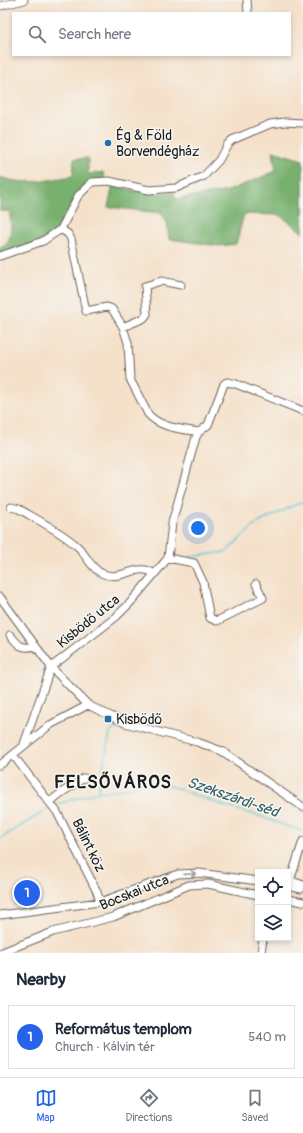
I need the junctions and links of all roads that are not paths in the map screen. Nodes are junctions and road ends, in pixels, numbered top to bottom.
1 (24, 0) edge
2 (247, 0) edge
3 (0, 6) edge
4 (248, 12) edge
5 (303, 123) edge
6 (60, 229) junction
7 (0, 256) edge
8 (181, 286) dead end
9 (123, 327) junction
10 (303, 411) edge
11 (199, 432) junction
12 (11, 507) dead end
13 (168, 558) junction
14 (154, 574) junction
15 (256, 584) dead end
16 (0, 597) edge
17 (10, 635) dead end
18 (34, 646) junction
19 (51, 667) junction
20 (88, 705) junction
21 (24, 744) junction
22 (14, 755) junction
23 (0, 764) edge
24 (84, 778) dead end
25 (51, 801) junction
26 (303, 807) edge
27 (303, 841) edge
28 (291, 874) edge
29 (291, 880) edge
30 (255, 881) edge
31 (303, 886) edge
32 (291, 887) edge
33 (303, 889) edge
34 (255, 894) edge
35 (291, 900) edge
36 (100, 902) junction
37 (303, 902) edge
38 (0, 915) edge
39 (263, 941) edge
40 (0, 953) edge
41 (261, 953) edge

1 - 3 street
2 - 4 street
5 - 6 street
6 - 7 street
6 - 9 street
8 - 9 street
9 - 11 street
10 - 11 street
11 - 13 street
12 - 14 street
13 - 14 street, Kisbödő utca
13 - 15 street
14 - 19 street, Kisbödő utca
16 - 18 street
17 - 18 street
18 - 19 street
19 - 20 street
19 - 21 street, Kisbödő utca
20 - 21 street
20 - 26 street
21 - 22 street
22 - 23 street
22 - 25 street, Bálint köz
24 - 25 street
25 - 36 street, Bálint köz
27 - 28 street
29 - 31 street
36 -> 30 street
32 - 33 street
34 - 40 street, Bocskai utca
35 - 37 street
36 - 38 street
39 - 41 street

